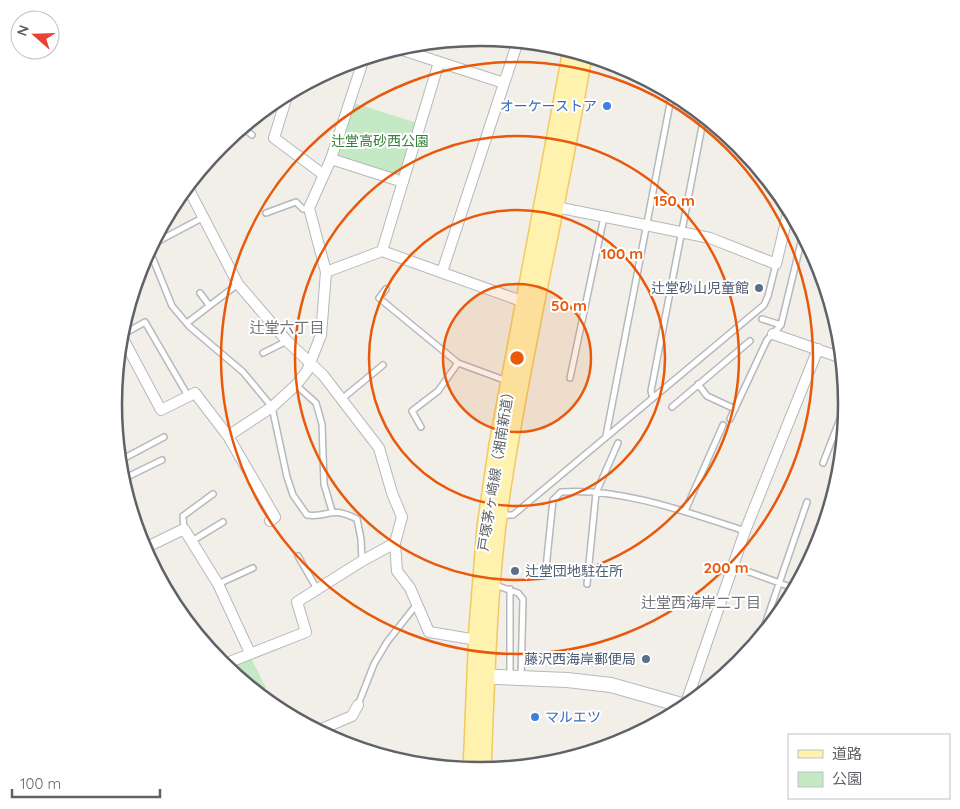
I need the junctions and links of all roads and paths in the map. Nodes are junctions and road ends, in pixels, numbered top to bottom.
1 (516, 48) edge
2 (411, 53) edge
3 (570, 57) edge
4 (583, 61) edge
5 (439, 62) junction
6 (361, 67) edge
7 (504, 84) junction
8 (670, 101) edge
9 (284, 105) edge
10 (702, 124) edge
11 (248, 132) edge
12 (252, 135) dead end
13 (331, 159) junction
14 (324, 175) junction
15 (403, 182) junction
16 (190, 193) edge
17 (309, 208) junction
18 (556, 208) junction
19 (266, 213) dead end
20 (604, 217) junction
21 (202, 218) junction
22 (787, 220) edge
23 (647, 225) junction
24 (681, 232) junction
25 (163, 239) edge
26 (800, 245) edge
27 (382, 251) junction
28 (153, 259) edge
29 (776, 264) junction
30 (326, 272) junction
31 (442, 272) junction
32 (238, 284) junction
33 (386, 289) dead end
34 (200, 293) dead end
35 (524, 302) junction
36 (209, 305) junction
37 (762, 319) dead end
38 (187, 323) junction
39 (781, 324) junction
40 (130, 329) edge
41 (773, 334) junction
42 (287, 341) junction
43 (750, 342) dead end
44 (127, 346) edge
45 (818, 349) junction
46 (263, 353) dead end
47 (834, 355) edge
48 (310, 362) junction
49 (458, 363) junction
50 (383, 365) dead end
51 (570, 378) dead end
52 (509, 381) junction
53 (698, 384) junction
54 (296, 385) junction
55 (652, 394) dead end
56 (188, 396) junction
57 (342, 398) junction
58 (272, 407) junction
59 (672, 407) dead end
60 (735, 409) junction
61 (730, 419) dead end
62 (723, 425) dead end
63 (421, 427) dead end
64 (837, 427) edge
65 (228, 436) junction
66 (606, 437) junction
67 (164, 438) dead end
68 (618, 443) dead end
69 (126, 457) edge
70 (162, 460) dead end
71 (823, 463) dead end
72 (129, 476) edge
73 (596, 493) junction
74 (213, 494) dead end
75 (807, 502) dead end
76 (332, 511) junction
77 (685, 511) junction
78 (499, 515) junction
79 (270, 521) dead end
80 (223, 522) dead end
81 (184, 529) junction
82 (745, 532) junction
83 (192, 542) junction
84 (395, 542) junction
85 (151, 545) edge
86 (298, 556) dead end
87 (362, 560) junction
88 (732, 566) junction
89 (253, 568) dead end
90 (546, 568) dead end
91 (779, 582) junction
92 (218, 584) junction
93 (492, 584) junction
94 (587, 584) dead end
95 (789, 586) edge
96 (510, 589) junction
97 (317, 590) junction
98 (417, 604) junction
99 (766, 620) edge
100 (477, 640) junction
101 (250, 653) junction
102 (231, 661) edge
103 (480, 676) junction
104 (516, 678) junction
105 (688, 696) edge
106 (674, 705) edge
107 (358, 706) joint
108 (325, 727) edge
109 (472, 763) edge
110 (483, 763) edge

1 - 7 street
2 - 5 street
3 - 35 main road, 戸塚茅ヶ崎線（湘南新道）
4 - 18 main road, 戸塚茅ヶ崎線（湘南新道）
5 - 7 street
5 - 15 street
6 - 13 street
7 - 31 street
8 - 23 lane
9 - 14 street
10 - 24 lane
11 - 12 lane
13 - 14 street
13 - 15 street
14 - 17 street
15 - 27 street
16 - 21 street
17 - 19 lane
17 - 30 street
18 - 20 street
18 - 78 main road, 戸塚茅ヶ崎線（湘南新道）
20 - 23 street
20 - 51 lane
21 - 25 lane
21 - 32 street
22 - 29 street
23 - 24 street
23 - 66 lane
24 - 29 street
24 - 55 lane
26 - 39 lane
27 - 30 street
27 - 31 street
28 - 38 lane
29 - 66 lane
30 - 48 street
31 - 35 street
32 - 36 lane
32 - 42 street
33 - 49 lane
34 - 36 lane
35 - 52 main road, 戸塚茅ヶ崎線（湘南新道）
36 - 38 lane
37 - 39 lane
38 - 58 lane
39 - 41 lane
40 - 56 lane
41 - 45 street
41 - 60 lane
42 - 46 lane
42 - 48 street
43 - 53 lane
44 - 56 street
45 - 47 street
45 - 82 street
48 - 54 street
48 - 57 street
49 - 52 lane
49 - 63 lane
50 - 57 lane
52 - 100 main road, 戸塚茅ヶ崎線（湘南新道）
53 - 59 lane
53 - 60 lane
54 - 58 street
54 - 76 lane
56 - 65 street
57 - 84 street
58 - 65 street
58 - 76 lane
60 - 61 lane
62 - 77 lane
64 - 71 lane
65 - 79 street
66 - 78 lane
67 - 69 lane
68 - 73 lane
70 - 72 lane
73 - 77 lane
73 - 90 lane
73 - 94 lane
74 - 81 lane
75 - 91 lane
76 - 87 lane
77 - 82 lane
78 - 93 main road, 戸塚茅ヶ崎線（湘南新道）
80 - 83 lane
81 - 83 street
81 - 85 street
82 - 88 street
83 - 92 street
84 - 87 street
84 - 98 street
86 - 97 lane
87 - 97 street
88 - 91 lane
88 - 105 street
89 - 92 lane
91 - 95 lane
91 - 99 lane
92 - 101 street
93 - 96 lane
93 - 103 main road, 戸塚茅ヶ崎線（湘南新道）
96 - 104 lane
96 - 104 lane
97 - 101 street
98 - 100 street
98 - 107 lane
100 - 103 main road, 戸塚茅ヶ崎線（湘南新道）
101 - 102 street
103 - 104 street
103 - 109 main road, 戸塚茅ヶ崎線（湘南新道）
103 - 110 main road, 戸塚茅ヶ崎線（湘南新道）
104 - 106 street
107 - 108 street

